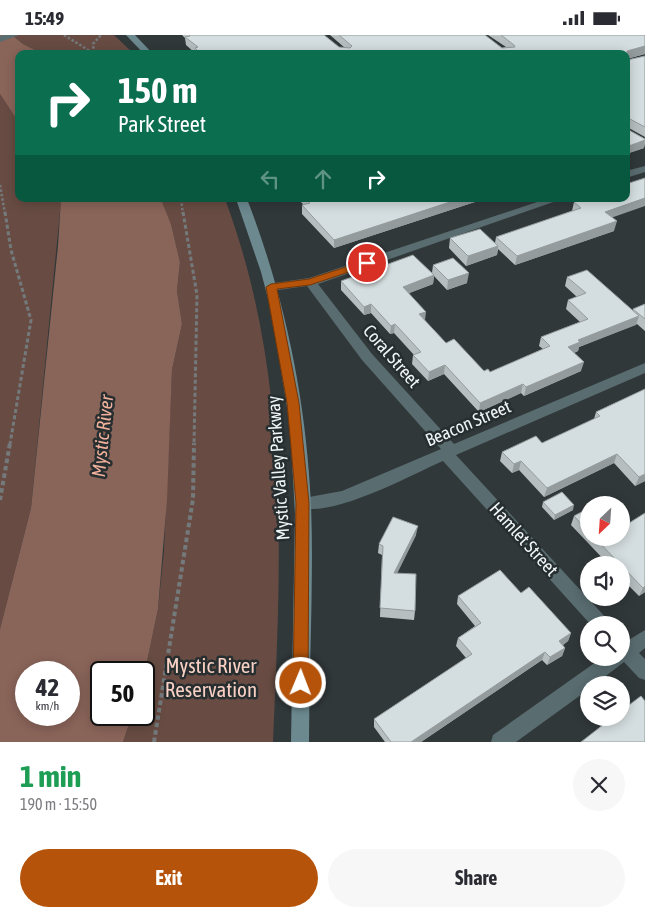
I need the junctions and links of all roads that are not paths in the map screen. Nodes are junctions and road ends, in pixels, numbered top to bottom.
1 (15, 35) edge
2 (130, 35) edge
3 (0, 39) edge
4 (145, 50) edge
5 (645, 169) edge
6 (630, 174) edge
7 (242, 202) edge
8 (547, 202) edge
9 (310, 282) junction
10 (271, 287) junction
11 (645, 368) edge
12 (449, 452) junction
13 (303, 503) junction
14 (594, 616) edge
15 (645, 638) edge
16 (630, 647) edge
17 (630, 659) edge
18 (603, 666) edge
19 (645, 671) edge
20 (300, 742) edge
21 (500, 742) edge

1 - 3 street
2 - 4 main road
5 - 6 street
7 - 10 main road, Mystic Valley Parkway
8 - 9 street
9 - 10 street
9 - 12 street, Coral Street
10 - 13 main road, Mystic Valley Parkway
11 - 12 street, Beacon Street
12 - 13 street, Beacon Street
12 - 14 street, Hamlet Street
13 - 20 main road, Mystic Valley Parkway
15 - 16 street
17 - 19 street
18 - 21 street

